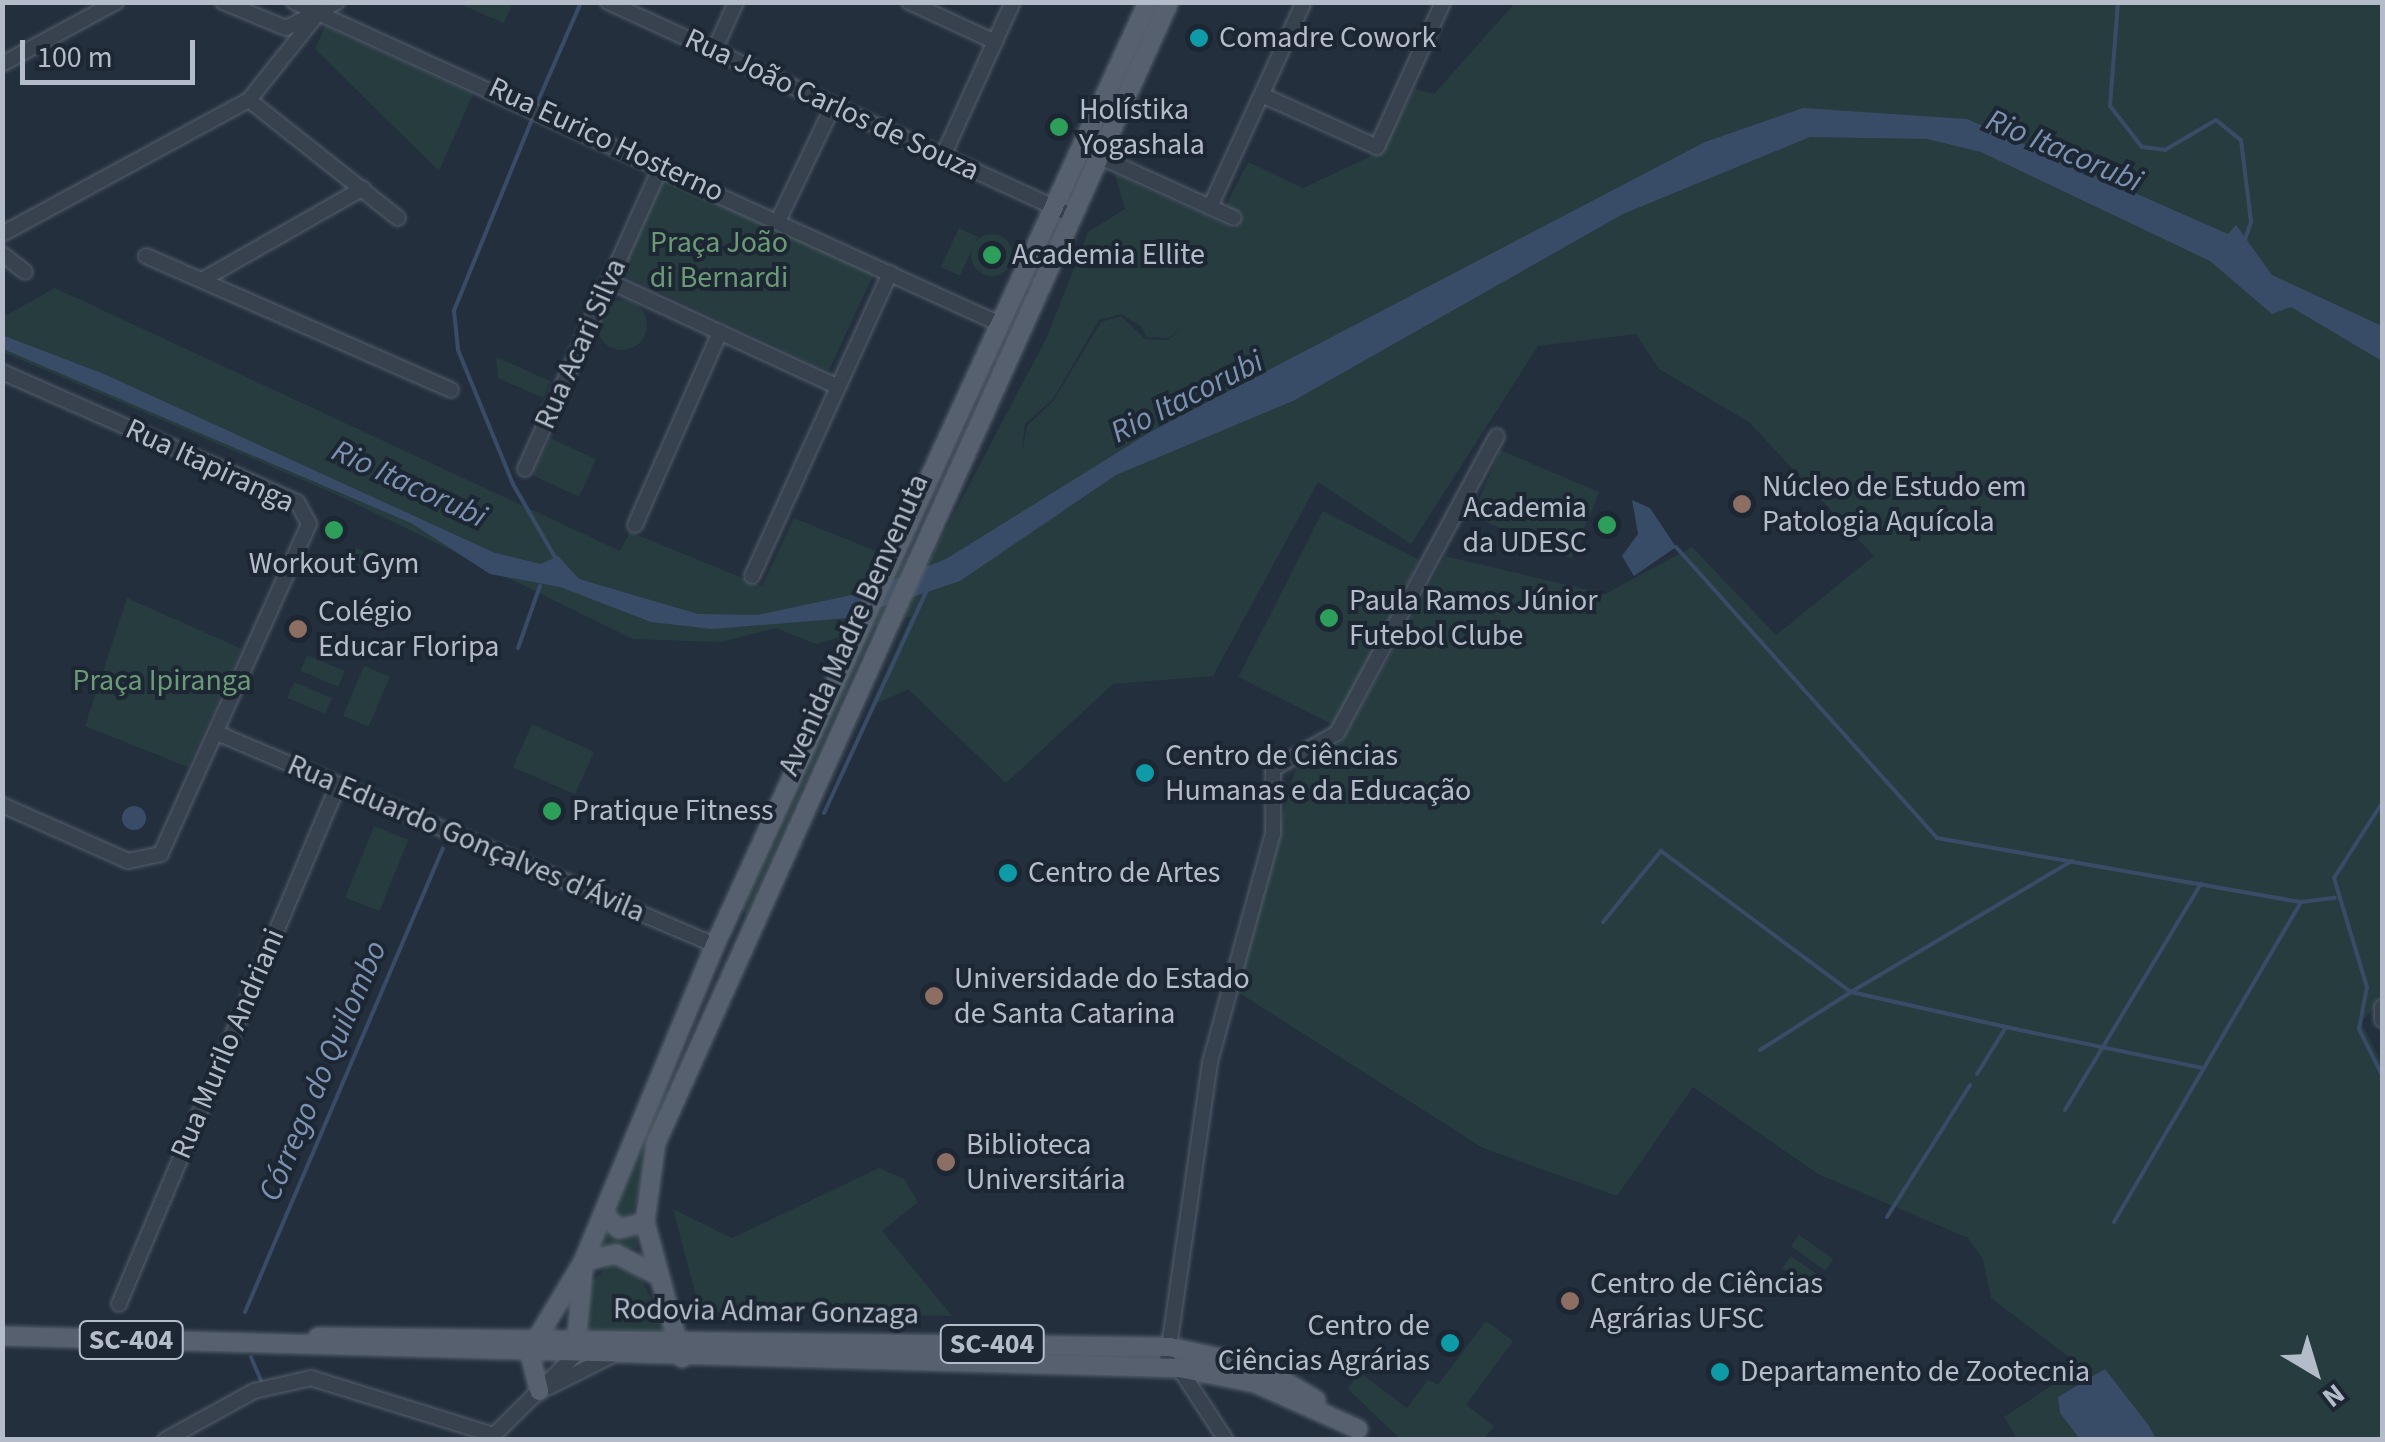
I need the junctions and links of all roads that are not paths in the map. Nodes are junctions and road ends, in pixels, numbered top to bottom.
1 (116, 2) edge
2 (223, 2) edge
3 (294, 2) edge
4 (338, 2) edge
5 (608, 2) edge
6 (736, 2) edge
7 (910, 2) edge
8 (1013, 2) edge
9 (1148, 2) edge
10 (1169, 2) edge
11 (1304, 2) edge
12 (1443, 2) edge
13 (315, 17) junction
14 (995, 42) junction
15 (714, 51) junction
16 (2, 64) edge
17 (1262, 95) junction
18 (248, 100) junction
19 (833, 106) junction
20 (943, 156) junction
21 (1098, 156) junction
22 (661, 166) junction
23 (364, 188) junction
24 (1210, 207) junction
25 (1063, 212) junction
26 (398, 218) dead end
27 (1234, 218) dead end
28 (778, 220) junction
29 (2, 234) edge
30 (2, 254) edge
31 (146, 256) dead end
32 (25, 272) dead end
33 (890, 273) junction
34 (202, 280) junction
35 (609, 280) junction
36 (1010, 329) junction
37 (720, 332) junction
38 (2, 372) edge
39 (838, 387) junction
40 (451, 390) dead end
41 (1497, 436) dead end
42 (525, 468) dead end
43 (635, 525) dead end
44 (752, 576) dead end
45 (217, 733) junction
46 (338, 785) junction
47 (2, 805) edge
48 (734, 902) junction
49 (754, 922) junction
50 (715, 944) junction
51 (725, 986) junction
52 (2382, 1007) edge
53 (2382, 1020) edge
54 (604, 1214) junction
55 (645, 1222) junction
56 (584, 1262) junction
57 (660, 1276) junction
58 (119, 1304) dead end
59 (539, 1334) junction
60 (2, 1336) edge
61 (579, 1336) junction
62 (213, 1342) junction
63 (682, 1348) junction
64 (1170, 1348) junction
65 (530, 1354) junction
66 (574, 1356) junction
67 (611, 1356) junction
68 (1173, 1368) junction
69 (539, 1391) junction
70 (1364, 1434) edge
71 (164, 1440) edge
72 (1226, 1440) edge

1 - 16 street
2 - 13 street
3 - 13 street
4 - 13 street
5 - 15 street, Rua João Carlos de Souza
6 - 15 street
7 - 14 street
8 - 14 street
9 - 25 main road, Avenida Madre Benvenuta
10 - 21 main road, Avenida Madre Benvenuta
11 - 17 street
12 - 17 street
13 - 18 street
13 - 22 street, Rua Eurico Hosterno
14 - 20 street
15 - 19 street, Rua João Carlos de Souza
17 - 24 street
18 - 23 street
18 - 29 street
19 - 20 street, Rua João Carlos de Souza
19 - 28 street
20 - 25 street, Rua João Carlos de Souza
21 - 24 street
21 - 25 main road, Avenida Madre Benvenuta
22 - 28 street, Rua Eurico Hosterno
22 - 35 street, Rua Acari Silva
23 - 26 street
23 - 34 street
24 - 27 street
25 - 36 main road, Avenida Madre Benvenuta
28 - 33 street, Rua Eurico Hosterno
30 - 32 street
31 - 34 street
33 - 36 street, Rua Eurico Hosterno
33 - 39 street
34 - 40 street
35 - 37 street
35 - 42 street, Rua Acari Silva
36 - 48 main road, Avenida Madre Benvenuta
36 - 49 main road, Avenida Madre Benvenuta
37 - 39 street
37 - 43 street
38 - 45 street, Rua Itapiranga
39 - 44 street
41 - 64 street
45 - 46 street, Rua Eduardo Gonçalves d'Ávila
45 - 47 street
46 - 50 street, Rua Eduardo Gonçalves d'Ávila
46 - 58 street, Rua Murilo Andriani
48 - 49 main road
48 - 50 main road, Avenida Madre Benvenuta
49 - 51 main road, Avenida Madre Benvenuta
50 - 51 main road
50 - 54 main road, Avenida Madre Benvenuta
51 - 55 main road, Avenida Madre Benvenuta
52 - 53 street
54 - 55 main road
54 - 56 main road, Avenida Madre Benvenuta
55 - 57 main road, Avenida Madre Benvenuta
56 - 57 main road
56 - 59 main road, Avenida Madre Benvenuta
56 - 61 main road, Avenida Madre Benvenuta
57 - 63 main road, Avenida Madre Benvenuta
59 - 61 main road, Rodovia Admar Gonzaga / SC-404
59 - 62 main road, Rodovia Admar Gonzaga / SC-404
60 - 62 main road, Rodovia Admar Gonzaga / SC-404
61 - 63 main road, Rodovia Admar Gonzaga / SC-404
61 - 66 main road, Avenida Madre Benvenuta
62 - 65 main road, Rodovia Admar Gonzaga / SC-404
63 - 64 main road, Rodovia Admar Gonzaga / SC-404
63 - 67 main road, Rodovia Admar Gonzaga / SC-404
63 - 68 main road, Rodovia Admar Gonzaga / SC-404
64 - 68 street
64 - 70 main road, Rodovia Admar Gonzaga / SC-404
65 - 66 main road, Rodovia Admar Gonzaga / SC-404
65 - 69 main road
66 - 67 main road, Rodovia Admar Gonzaga / SC-404
66 - 69 street
67 - 69 street
68 - 70 main road, Rodovia Admar Gonzaga / SC-404
68 - 72 street
69 - 71 street

